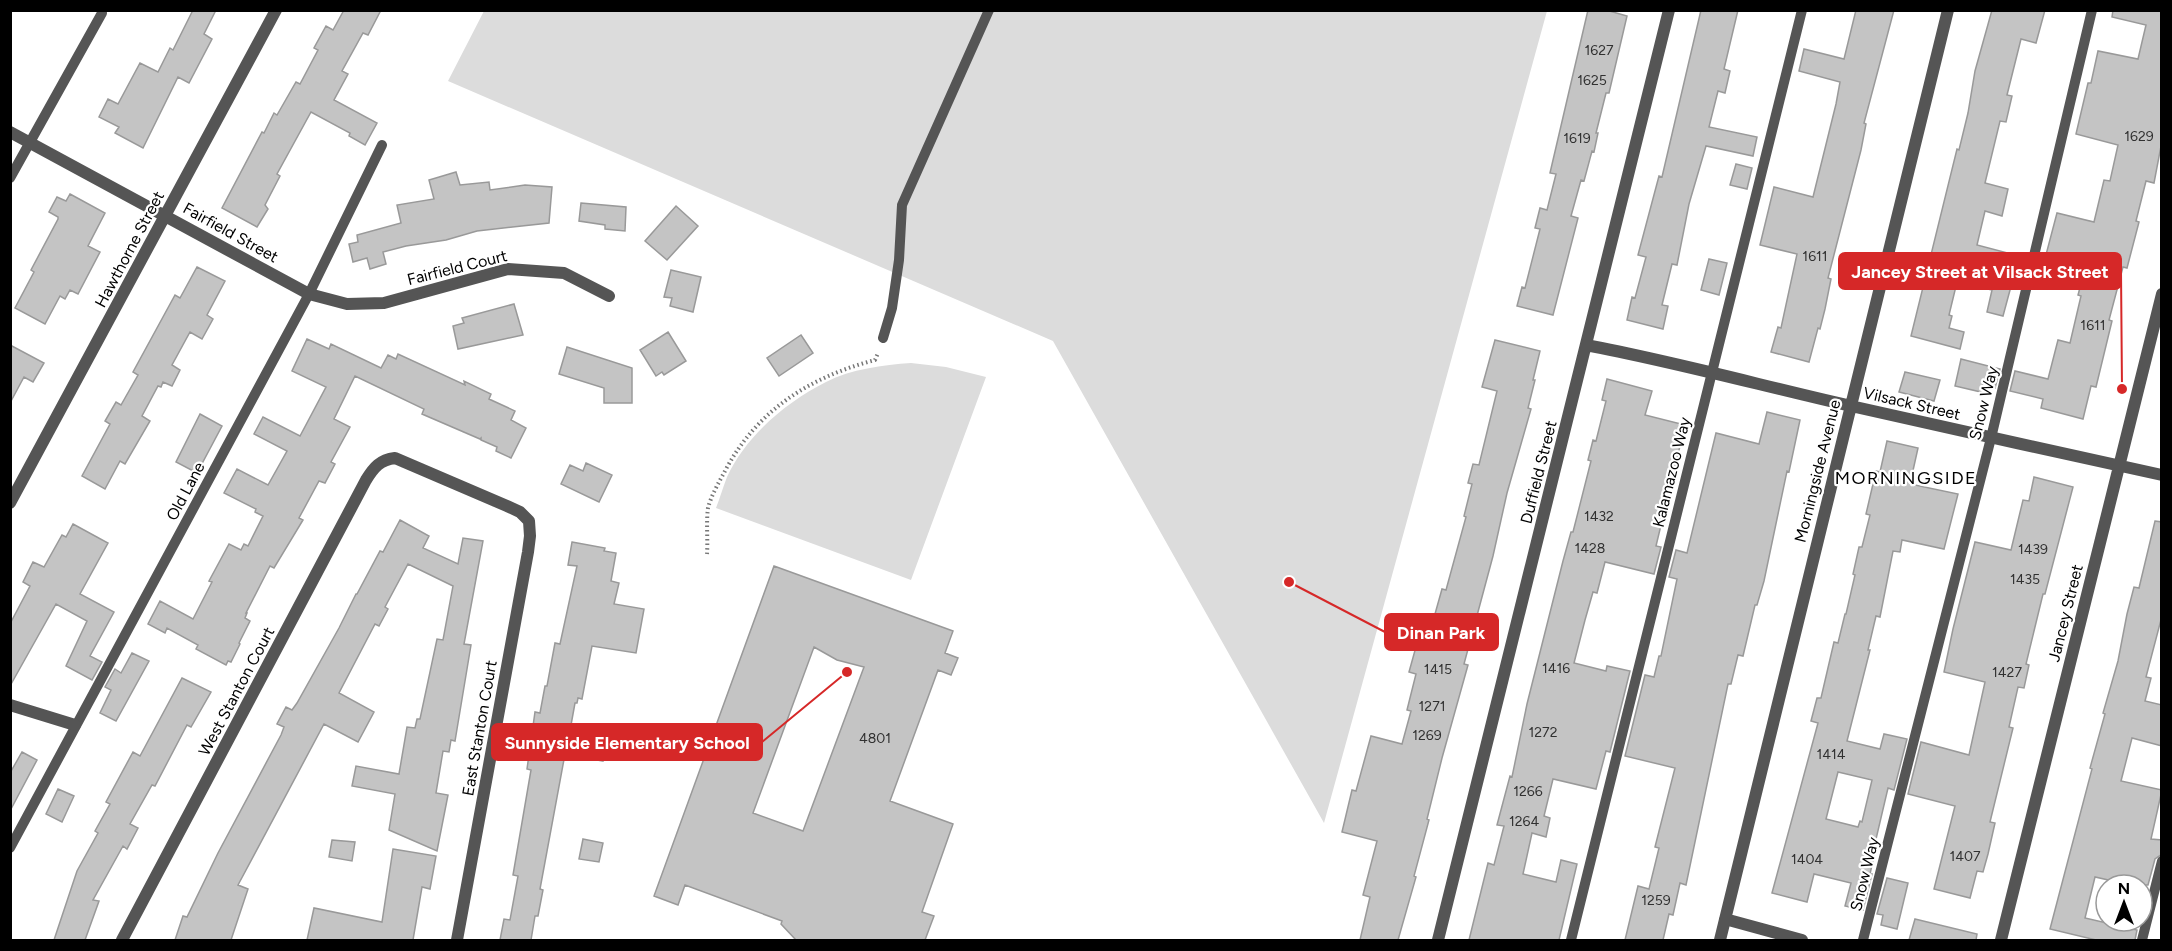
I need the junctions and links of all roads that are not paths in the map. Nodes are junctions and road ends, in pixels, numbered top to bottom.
1 (276, 10) edge
2 (988, 10) edge
3 (1669, 10) edge
4 (1802, 10) edge
5 (1948, 10) edge
6 (2092, 10) edge
7 (102, 13) dead end
8 (10, 132) edge
9 (30, 142) junction
10 (382, 145) dead end
11 (10, 178) edge
12 (165, 215) junction
13 (309, 294) junction
14 (2162, 294) edge
15 (609, 296) dead end
16 (883, 338) road end
17 (1586, 345) junction
18 (1711, 371) junction
19 (1850, 406) junction
20 (1991, 438) junction
21 (2119, 465) junction
22 (2162, 475) edge
23 (10, 503) edge
24 (529, 521) joint
25 (10, 705) edge
26 (75, 725) junction
27 (10, 848) edge
28 (2162, 861) edge
29 (1725, 919) junction
30 (122, 940) edge
31 (456, 940) edge
32 (1438, 940) edge
33 (1572, 940) edge
34 (1720, 940) edge
35 (1802, 940) edge
36 (1863, 940) edge
37 (2001, 940) edge
38 (2142, 940) edge

1 - 12 street, Hawthorne Street
2 - 16 lane
3 - 17 street, Duffield Street
4 - 18 lane, Kalamazoo Way
5 - 19 street, Morningside Avenue
6 - 20 lane, Snow Way
7 - 9 lane
8 - 9 street, Fairfield Street
9 - 11 lane
9 - 12 street, Fairfield Street
10 - 13 lane, Old Lane
12 - 13 street, Fairfield Street
12 - 23 street, Hawthorne Street
13 - 15 street, Fairfield Court
13 - 26 lane, Old Lane
14 - 21 street, Jancey Street
17 - 18 street, Vilsack Street
17 - 32 street, Duffield Street
18 - 19 street, Vilsack Street
18 - 33 lane, Kalamazoo Way
19 - 20 street, Vilsack Street
19 - 29 street, Morningside Avenue
20 - 21 street, Vilsack Street
20 - 36 lane, Snow Way
21 - 22 street, Vilsack Street
21 - 37 street, Jancey Street
24 - 30 street, West Stanton Court
24 - 31 street, East Stanton Court
25 - 26 street
26 - 27 lane, Old Lane
28 - 38 lane
29 - 34 street, Morningside Avenue
29 - 35 street

